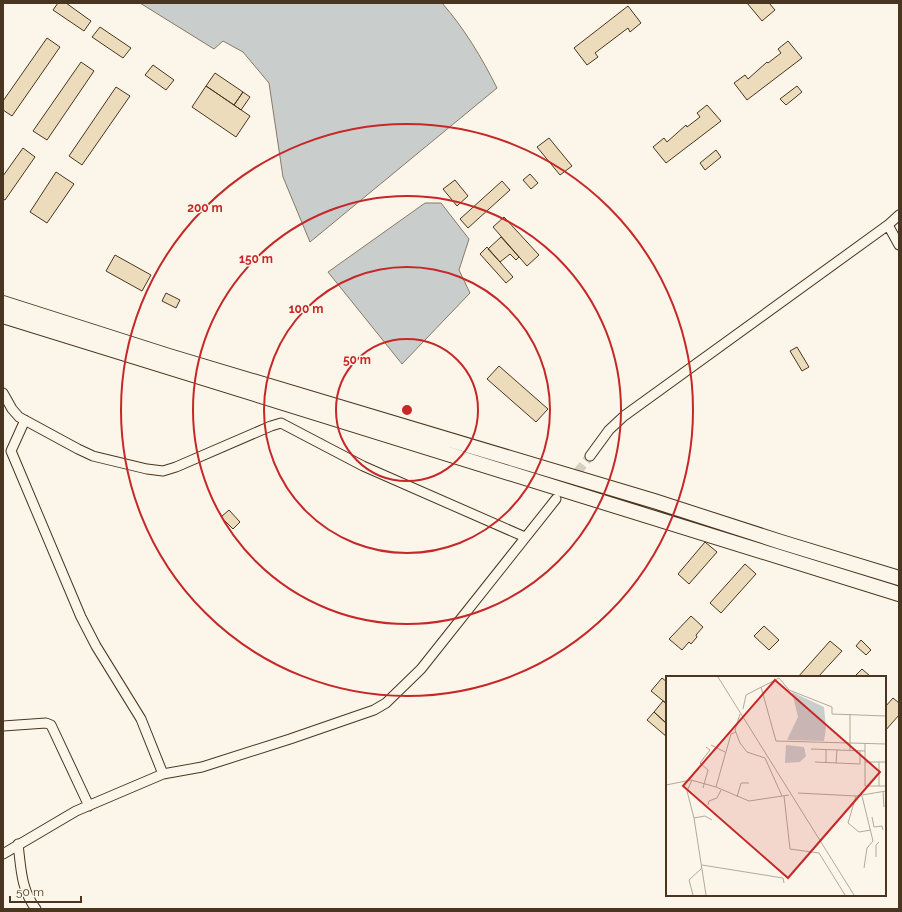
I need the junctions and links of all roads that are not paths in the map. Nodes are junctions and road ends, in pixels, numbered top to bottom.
1 (899, 215) edge
2 (888, 226) junction
3 (899, 245) edge
4 (3, 303) edge
5 (3, 316) edge
6 (3, 392) edge
7 (25, 420) junction
8 (590, 456) tunnel mouth
9 (556, 499) tunnel mouth
10 (525, 537) junction
11 (899, 578) edge
12 (899, 594) edge
13 (3, 726) edge
14 (163, 774) junction
15 (89, 806) junction
16 (18, 844) junction
17 (3, 854) edge
18 (36, 909) edge

1 - 2 street
2 - 3 street
2 - 8 street
4 - 11 highway
5 - 12 highway
6 - 7 street
7 - 10 street
7 - 14 street
9 - 10 street
10 - 14 street
13 - 15 street
14 - 15 street
15 - 16 street
16 - 17 street
16 - 18 street

